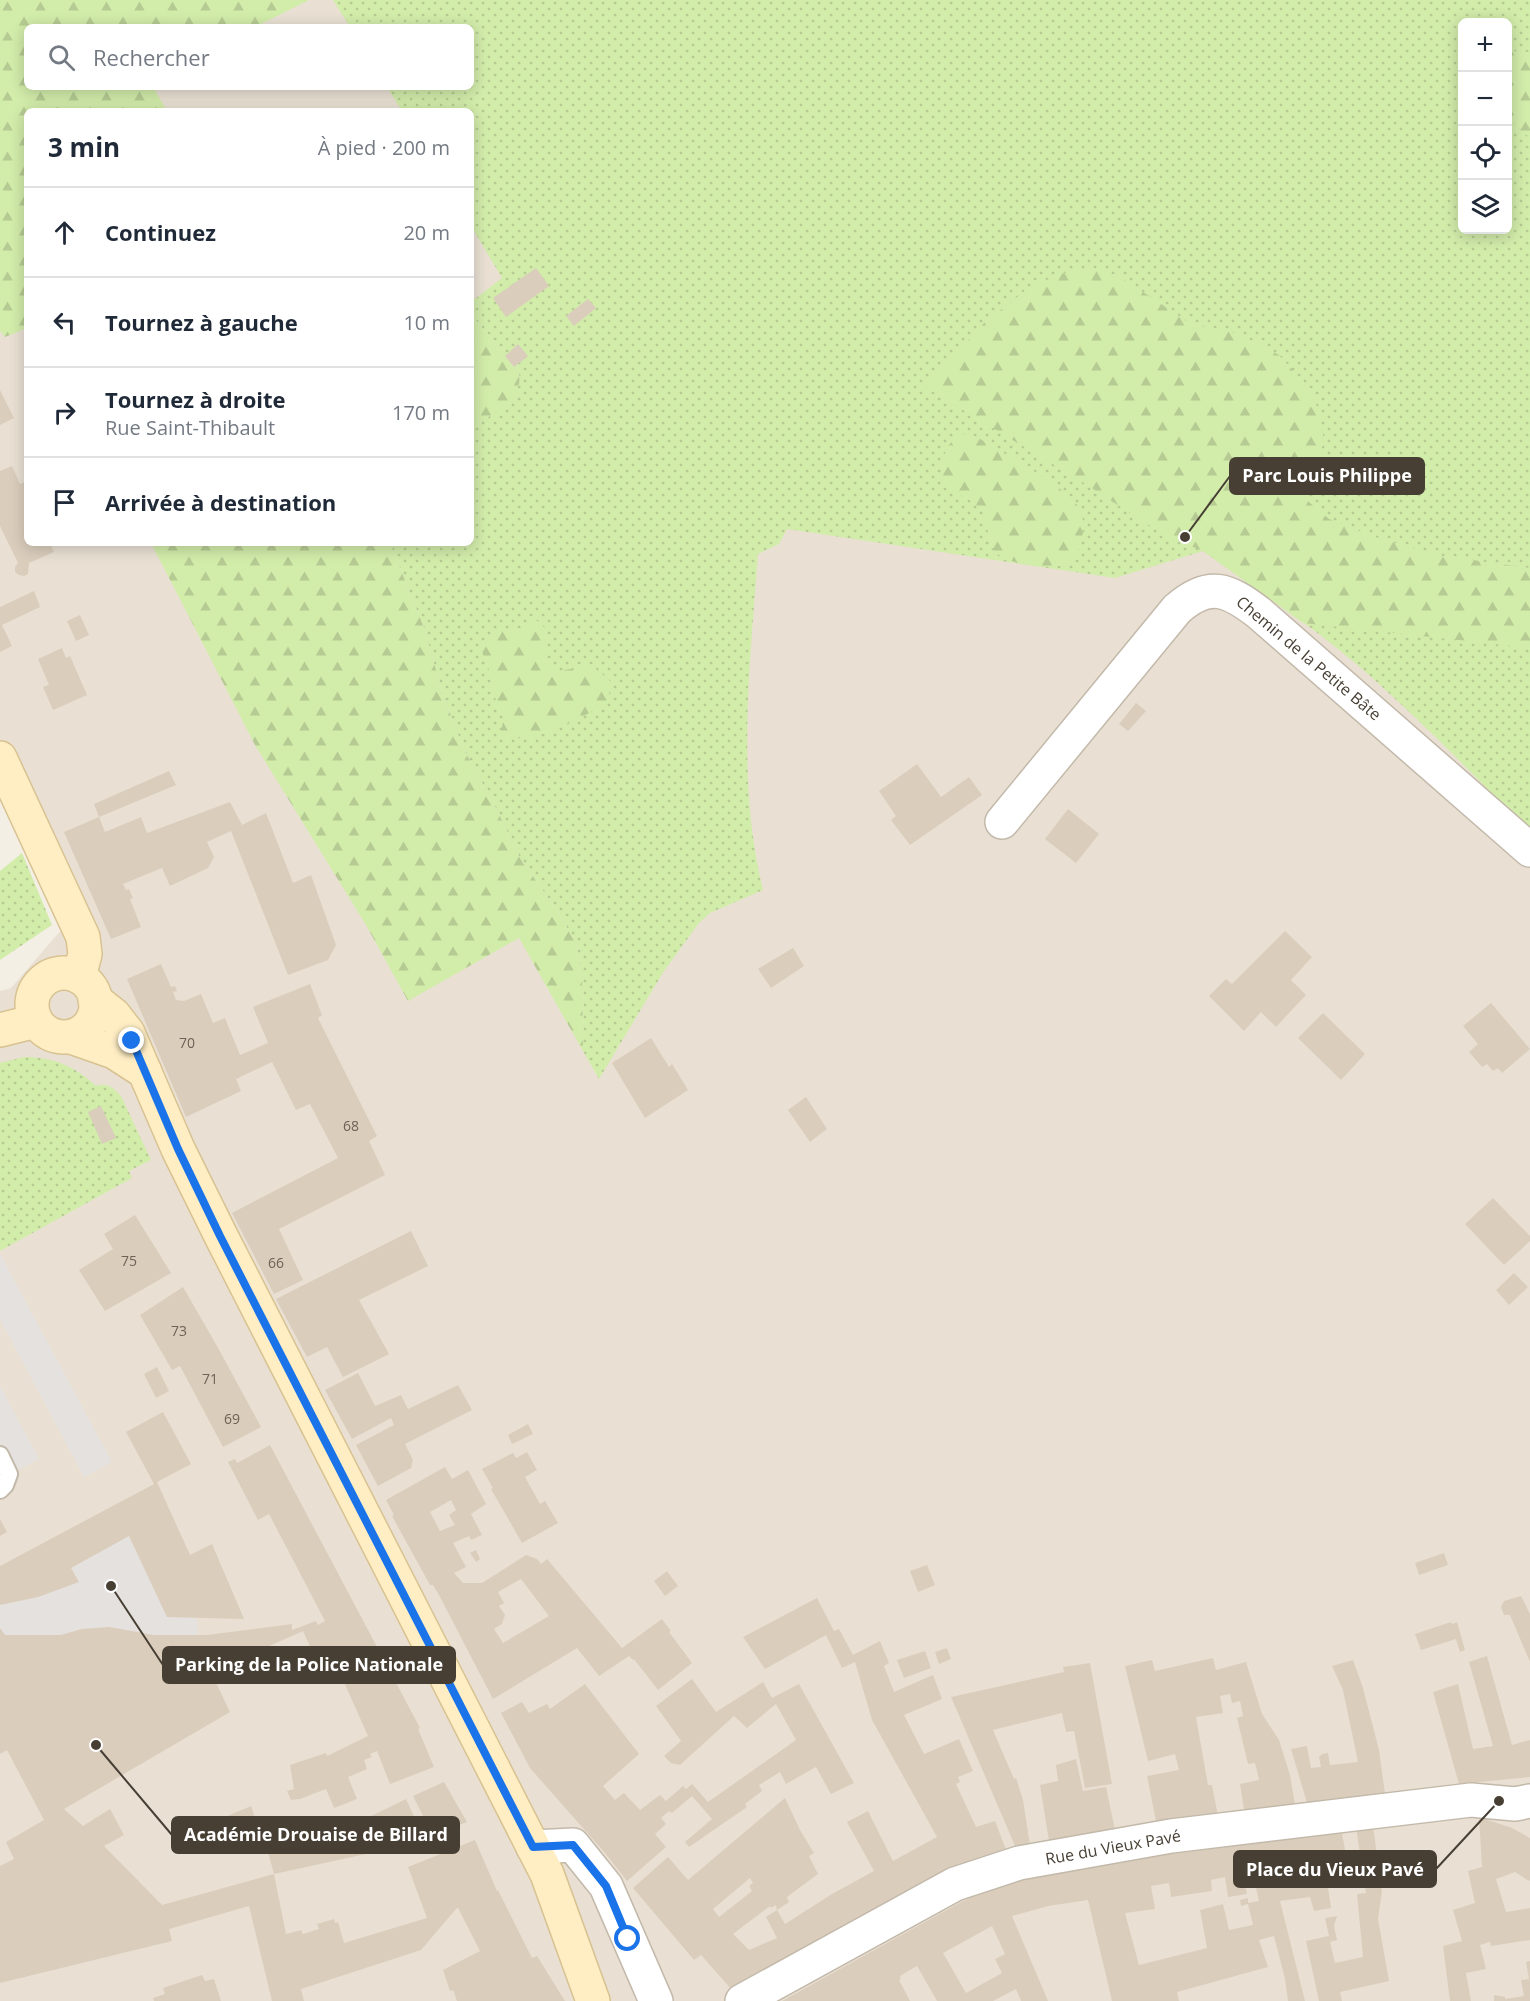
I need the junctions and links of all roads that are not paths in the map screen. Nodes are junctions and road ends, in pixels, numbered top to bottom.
1 (0, 758) edge
2 (1002, 822) dead end
3 (1530, 850) edge
4 (77, 984) junction
5 (0, 1007) edge
6 (34, 1010) junction
7 (0, 1030) edge
8 (72, 1037) junction
9 (145, 1072) junction
10 (0, 1455) edge
11 (0, 1490) edge
12 (1525, 1807) edge
13 (533, 1847) junction
14 (593, 2001) edge
15 (656, 2001) edge
16 (742, 2001) edge

1 - 4 main road
2 - 3 street, Chemin de la Petite Bâte
4 - 6 main road
4 - 8 main road
4 - 9 main road
5 - 6 main road
6 - 7 main road
6 - 8 main road
8 - 9 main road
9 - 13 main road
10 - 11 lane
12 - 16 street, Rue du Vieux Pavé
13 - 14 main road
13 - 15 street

